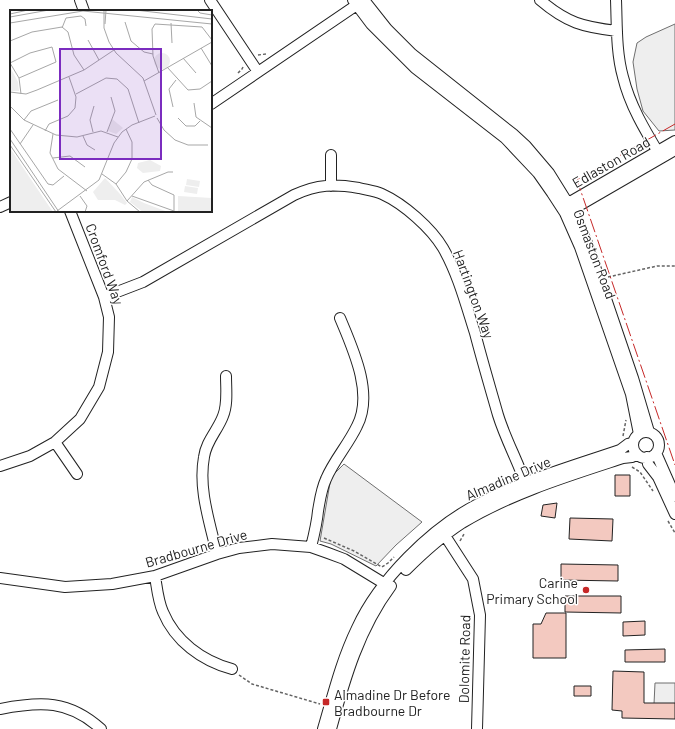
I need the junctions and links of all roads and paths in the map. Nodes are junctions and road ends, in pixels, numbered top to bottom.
1 (80, 0) edge
2 (210, 0) edge
3 (540, 0) edge
4 (616, 0) edge
5 (359, 1) edge
6 (84, 10) edge
7 (618, 31) junction
8 (249, 59) junction
9 (258, 72) junction
10 (234, 77) dead end
11 (212, 103) edge
12 (675, 141) edge
13 (675, 150) edge
14 (659, 154) junction
15 (331, 155) dead end
16 (331, 186) junction
17 (10, 202) edge
18 (0, 206) edge
19 (567, 208) junction
20 (70, 212) edge
21 (675, 266) edge
22 (599, 278) junction
23 (104, 297) junction
24 (340, 318) dead end
25 (226, 376) dead end
26 (626, 418) dead end
27 (644, 433) junction
28 (56, 442) junction
29 (633, 443) junction
30 (622, 454) junction
31 (637, 454) junction
32 (652, 455) junction
33 (0, 466) edge
34 (76, 474) dead end
35 (527, 487) junction
36 (675, 496) edge
37 (656, 497) dead end
38 (672, 517) edge
39 (443, 532) junction
40 (464, 533) dead end
41 (675, 533) edge
42 (311, 547) junction
43 (452, 547) junction
44 (217, 554) junction
45 (155, 576) junction
46 (0, 578) edge
47 (388, 585) junction
48 (232, 669) joint
49 (329, 707) junction
50 (0, 709) edge
51 (101, 729) edge
52 (323, 729) edge
53 (331, 729) edge
54 (477, 729) edge

1 - 6 street
2 - 8 street
3 - 7 street
4 - 7 street
5 - 9 street
5 - 19 street, Osmaston Road
7 - 14 street
8 - 9 street
8 - 10 path
9 - 11 street
12 - 14 street, Edlaston Road
13 - 14 street, Edlaston Road
14 - 19 street, Edlaston Road
15 - 16 street
16 - 23 street, Hartington Way
16 - 35 street, Hartington Way
17 - 18 street
19 - 22 street, Osmaston Road
19 - 27 street, Osmaston Road
20 - 23 street, Cromford Way
21 - 22 path
22 - 27 street, Osmaston Road
23 - 28 street, Cromford Way
24 - 42 street
25 - 44 street
26 - 30 path
27 - 29 street
27 - 32 street
28 - 33 street, Cromford Way
28 - 34 street
29 - 30 street, Almadine Drive
29 - 31 street
30 - 31 street, Almadine Drive
30 - 35 street, Almadine Drive
30 - 37 path
31 - 32 street
32 - 36 street
32 - 38 street
35 - 39 street, Almadine Drive
38 - 41 path
39 - 43 street, Dolomite Road
39 - 47 street, Almadine Drive
40 - 43 path
42 - 44 street, Bradbourne Drive
42 - 47 street, Bradbourne Drive
43 - 54 street, Dolomite Road
44 - 45 street, Bradbourne Drive
45 - 46 street, Bradbourne Drive
45 - 48 street
47 - 49 street, Almadine Drive
47 - 53 street, Almadine Drive
48 - 49 path
49 - 52 street, Almadine Drive
50 - 51 street

